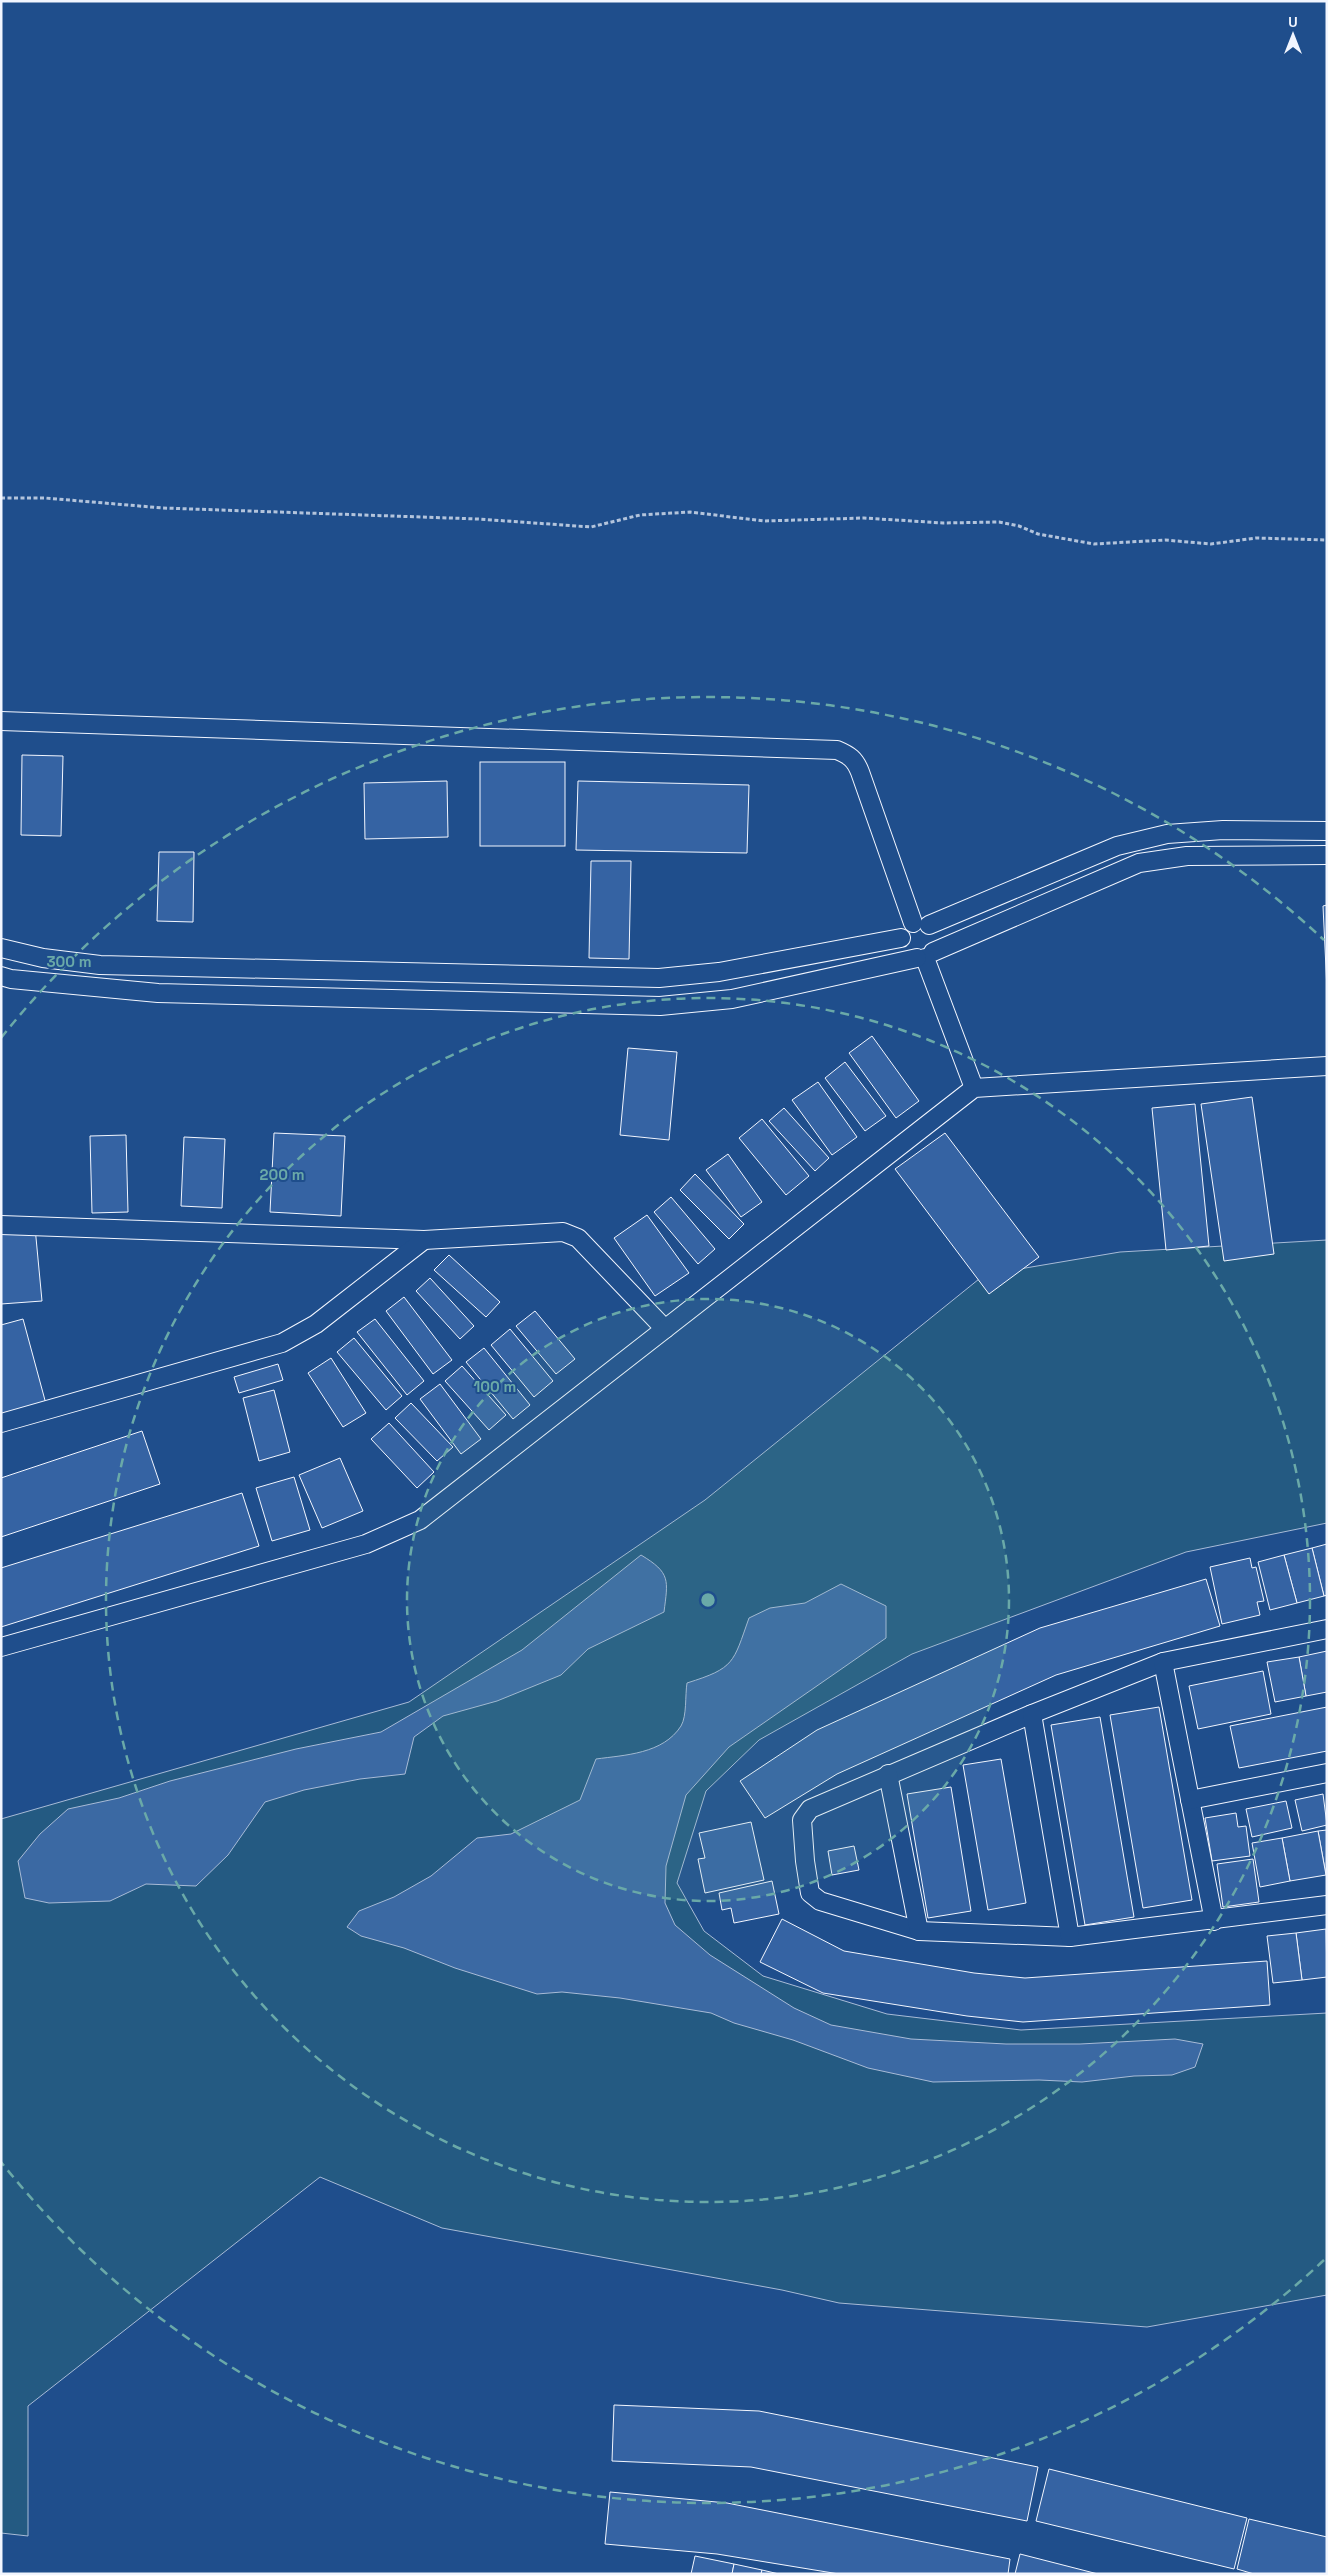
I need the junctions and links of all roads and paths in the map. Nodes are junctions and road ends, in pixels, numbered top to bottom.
1 (1, 498) edge
2 (1327, 540) edge
3 (1, 721) edge
4 (1327, 832) edge
5 (1327, 855) edge
6 (921, 924) junction
7 (901, 938) junction
8 (1, 948) edge
9 (925, 956) junction
10 (360, 971) junction
11 (1, 976) edge
12 (359, 998) junction
13 (1327, 1066) edge
14 (974, 1088) junction
15 (1, 1225) edge
16 (424, 1240) junction
17 (665, 1329) junction
18 (1, 1423) edge
19 (1327, 1629) edge
20 (1, 1647) edge
21 (1163, 1662) junction
22 (1032, 1714) junction
23 (1327, 1773) edge
24 (888, 1774) junction
25 (1190, 1800) junction
26 (1327, 1905) edge
27 (1214, 1921) junction
28 (919, 1931) junction
29 (1070, 1937) junction

1 - 2 path
3 - 6 street
4 - 6 street
5 - 9 street
6 - 7 street
6 - 9 street
7 - 9 street
7 - 10 street
8 - 10 street
9 - 12 street
9 - 14 street
10 - 12 street
11 - 12 street
13 - 14 street
14 - 17 street
15 - 16 street
16 - 17 street
16 - 18 street
17 - 20 street
19 - 21 street
21 - 22 street
21 - 25 street
22 - 24 street
22 - 29 street
23 - 25 street
24 - 28 street
24 - 28 street
25 - 27 street
26 - 27 street
27 - 29 street
28 - 29 street

